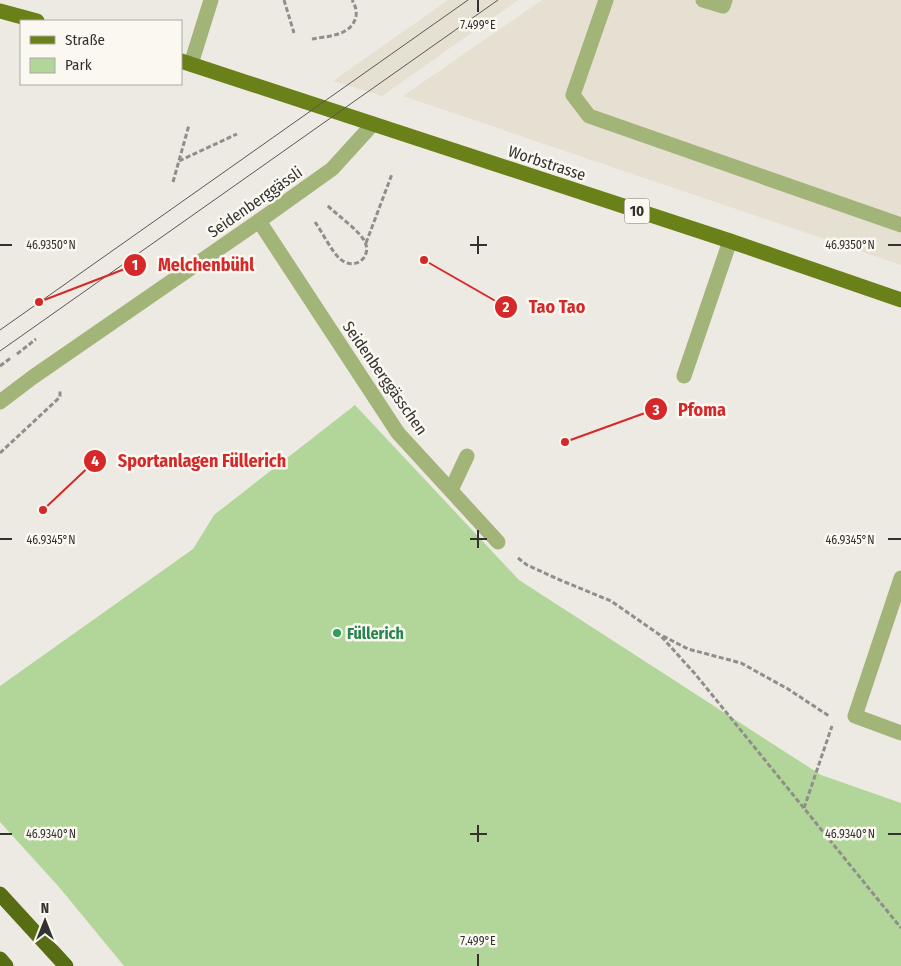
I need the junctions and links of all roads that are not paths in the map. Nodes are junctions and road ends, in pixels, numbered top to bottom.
1 (212, 0) edge
2 (606, 0) edge
3 (702, 0) edge
4 (725, 0) edge
5 (0, 11) edge
6 (33, 20) edge
7 (186, 62) edge
8 (373, 124) junction
9 (259, 221) junction
10 (901, 225) edge
11 (730, 241) junction
12 (901, 300) edge
13 (684, 376) dead end
14 (0, 402) edge
15 (467, 456) dead end
16 (451, 490) junction
17 (498, 542) road end
18 (901, 578) edge
19 (895, 612) edge
20 (901, 733) edge
21 (0, 894) edge
22 (0, 959) edge
23 (6, 966) edge
24 (66, 966) edge

1 - 7 street
2 - 10 street
3 - 4 street
5 - 6 main road
7 - 8 main road, Worbstrasse / 10
8 - 9 street, Seidenberggässli
8 - 11 main road, Worbstrasse / 10
9 - 14 street, Seidenberggässli
9 - 16 street, Seidenberggässchen
11 - 12 main road, Worbstrasse / 10
11 - 13 street
15 - 16 street
16 - 17 street, Seidenberggässchen
18 - 19 street
19 - 20 street
21 - 24 highway
22 - 23 highway

